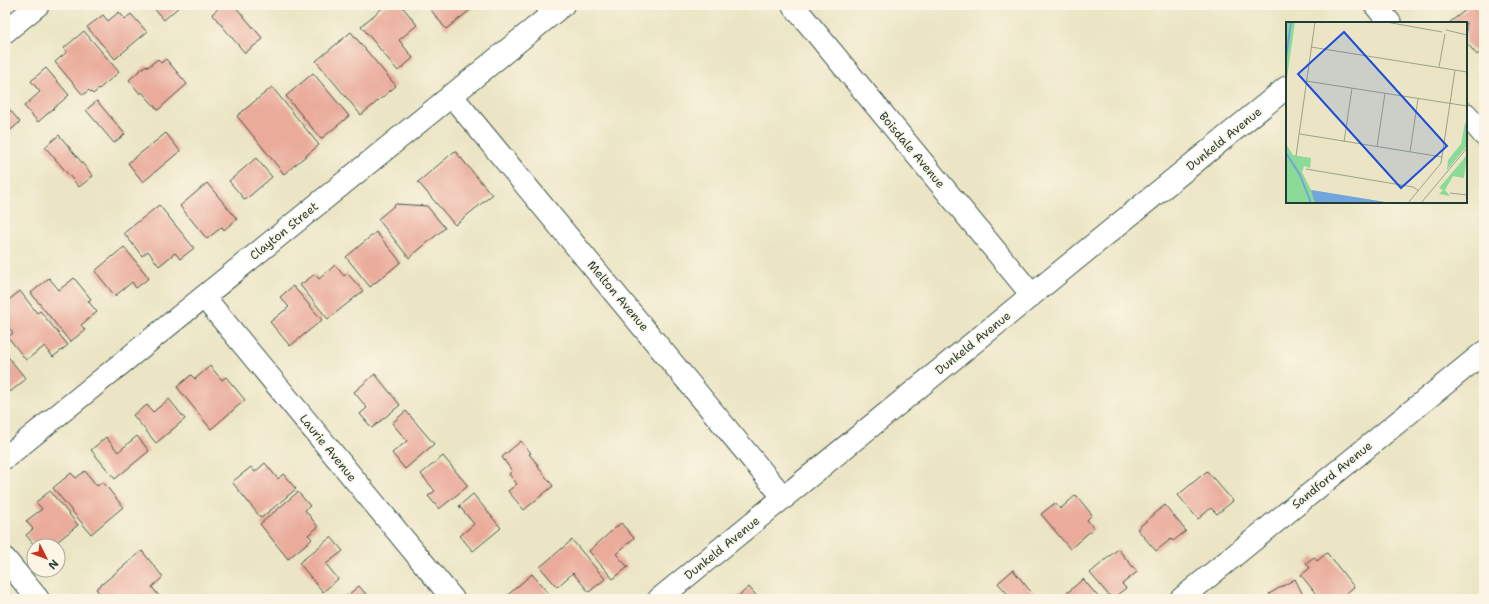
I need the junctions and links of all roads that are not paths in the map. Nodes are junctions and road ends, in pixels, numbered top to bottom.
1 (38, 5) edge
2 (563, 5) edge
3 (793, 5) edge
4 (5, 32) edge
5 (1286, 88) edge
6 (452, 95) junction
7 (1467, 115) edge
8 (1484, 135) edge
9 (1032, 295) junction
10 (204, 297) junction
11 (1484, 352) edge
12 (5, 458) edge
13 (784, 498) junction
14 (5, 559) edge
15 (38, 599) edge
16 (453, 599) edge
17 (659, 599) edge
18 (1181, 599) edge

1 - 4 street
2 - 6 street, Clayton Street
3 - 9 street, Boisdale Avenue
5 - 9 street, Dunkeld Avenue
6 - 10 street, Clayton Street
6 - 13 street, Melton Avenue
7 - 8 street
9 - 13 street, Dunkeld Avenue
10 - 12 street, Clayton Street
10 - 16 street, Laurie Avenue
11 - 18 street, Sandford Avenue
13 - 17 street, Dunkeld Avenue
14 - 15 street

